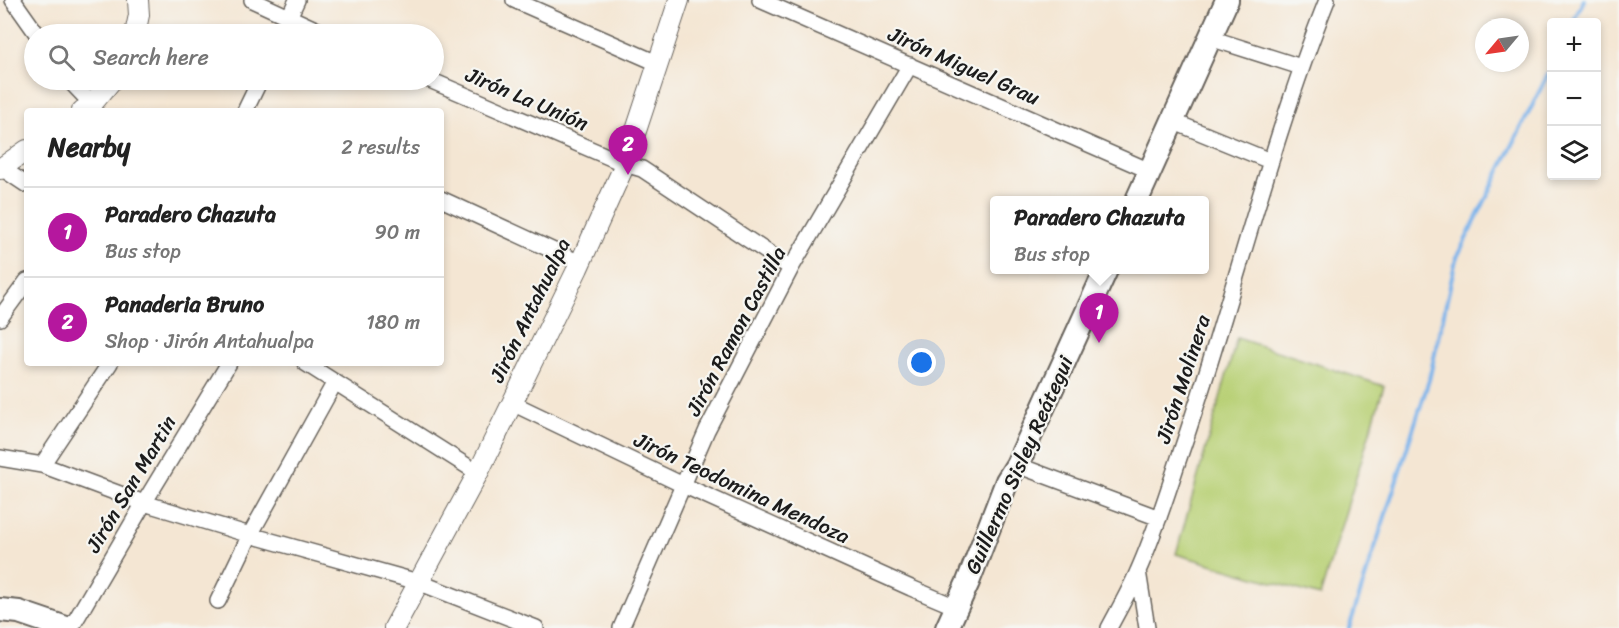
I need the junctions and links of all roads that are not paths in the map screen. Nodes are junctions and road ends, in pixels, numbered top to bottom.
1 (13, 0) edge
2 (138, 0) edge
3 (252, 0) edge
4 (297, 0) edge
5 (514, 0) edge
6 (680, 0) edge
7 (760, 0) edge
8 (1227, 0) edge
9 (1327, 0) edge
10 (289, 18) junction
11 (30, 24) edge
12 (137, 24) edge
13 (286, 24) edge
14 (303, 24) edge
15 (1210, 38) junction
16 (657, 63) junction
17 (910, 65) junction
18 (1301, 67) junction
19 (444, 86) edge
20 (76, 90) edge
21 (103, 90) edge
22 (256, 90) edge
23 (87, 107) edge
24 (248, 108) edge
25 (1172, 121) junction
26 (24, 152) edge
27 (1270, 162) junction
28 (625, 164) junction
29 (0, 168) edge
30 (1150, 171) junction
31 (24, 183) edge
32 (1139, 196) edge
33 (444, 200) edge
34 (580, 263) junction
35 (791, 268) junction
36 (1104, 274) edge
37 (24, 285) edge
38 (0, 318) edge
39 (108, 366) edge
40 (227, 366) edge
41 (310, 366) edge
42 (335, 382) junction
43 (512, 403) junction
44 (0, 458) edge
45 (42, 465) junction
46 (1017, 465) junction
47 (478, 473) junction
48 (683, 485) junction
49 (144, 502) junction
50 (1159, 518) junction
51 (250, 535) junction
52 (1138, 571) junction
53 (418, 582) junction
54 (218, 601) dead end
55 (956, 607) junction
56 (0, 610) edge
57 (66, 628) edge
58 (71, 628) edge
59 (394, 628) edge
60 (536, 628) edge
61 (621, 628) edge
62 (947, 628) edge
63 (1110, 628) edge
64 (1147, 628) edge

1 - 11 street
2 - 12 street
3 - 10 street
4 - 10 street
5 - 16 street
6 - 16 street, Jirón Antahualpa
7 - 17 street, Jirón Miguel Grau
8 - 15 main road
9 - 18 street, Jirón Molinera
10 - 13 street
10 - 14 street
15 - 18 street
15 - 25 main road
16 - 28 street, Jirón Antahualpa
17 - 30 street, Jirón Miguel Grau
17 - 35 street, Jirón Ramon Castilla
18 - 27 street, Jirón Molinera
19 - 28 street, Jirón La Unión
20 - 23 street
21 - 23 street
22 - 24 street
25 - 27 street
25 - 30 main road
26 - 29 street
27 - 50 street, Jirón Molinera
28 - 34 street, Jirón Antahualpa
28 - 35 street, Jirón La Unión
29 - 31 street
30 - 32 main road
33 - 34 street
34 - 43 street, Jirón Antahualpa
35 - 48 street, Jirón Ramon Castilla
36 - 46 main road, Guillermo Sisley Reátegui
37 - 38 street
39 - 45 street
40 - 49 street, Jirón San Martin
41 - 42 street
42 - 47 street
42 - 51 street
43 - 47 street, Jirón Antahualpa
43 - 48 street, Jirón Teodomina Mendoza
44 - 45 street
45 - 49 street
46 - 50 street
46 - 55 main road, Guillermo Sisley Reátegui
47 - 53 street, Jirón Antahualpa
48 - 55 street, Jirón Teodomina Mendoza
48 - 61 street, Jirón Ramon Castilla
49 - 51 street
49 - 58 street, Jirón San Martin
50 - 52 street, Jirón Molinera
51 - 53 street
51 - 54 street
52 - 63 street, Jirón Molinera
52 - 64 street
53 - 59 street, Jirón Antahualpa
53 - 60 street
55 - 62 main road, Guillermo Sisley Reátegui
56 - 57 main road

